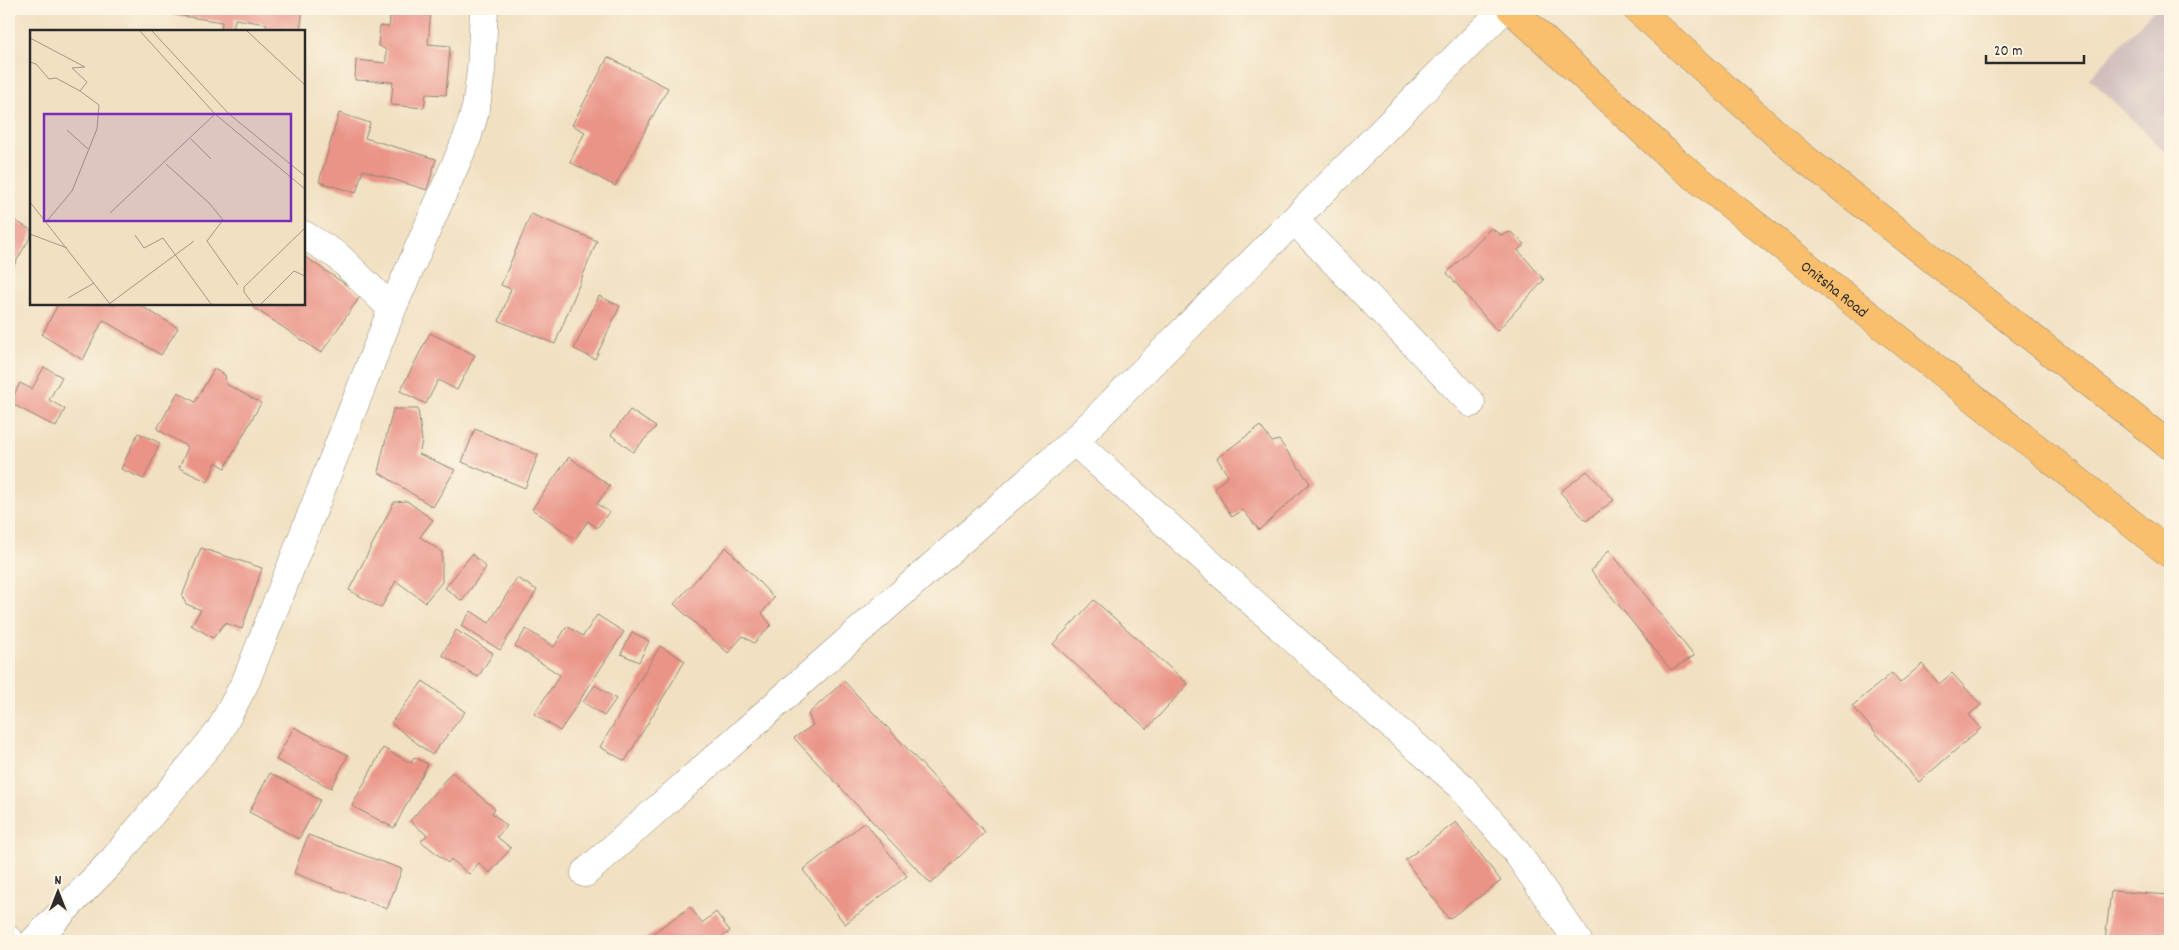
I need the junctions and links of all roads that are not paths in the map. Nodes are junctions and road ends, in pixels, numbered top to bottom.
1 (484, 9) edge
2 (1504, 9) edge
3 (1511, 9) edge
4 (1637, 9) edge
5 (1294, 220) junction
6 (305, 236) edge
7 (392, 309) junction
8 (1472, 403) dead end
9 (1074, 441) junction
10 (2170, 446) edge
11 (2170, 554) edge
12 (585, 873) dead end
13 (34, 941) edge
14 (1578, 941) edge

1 - 7 street
2 - 5 street
3 - 11 main road, Onitsha Road
4 - 10 main road
5 - 8 street
5 - 9 street
6 - 7 street
7 - 13 street
9 - 12 street
9 - 14 street

